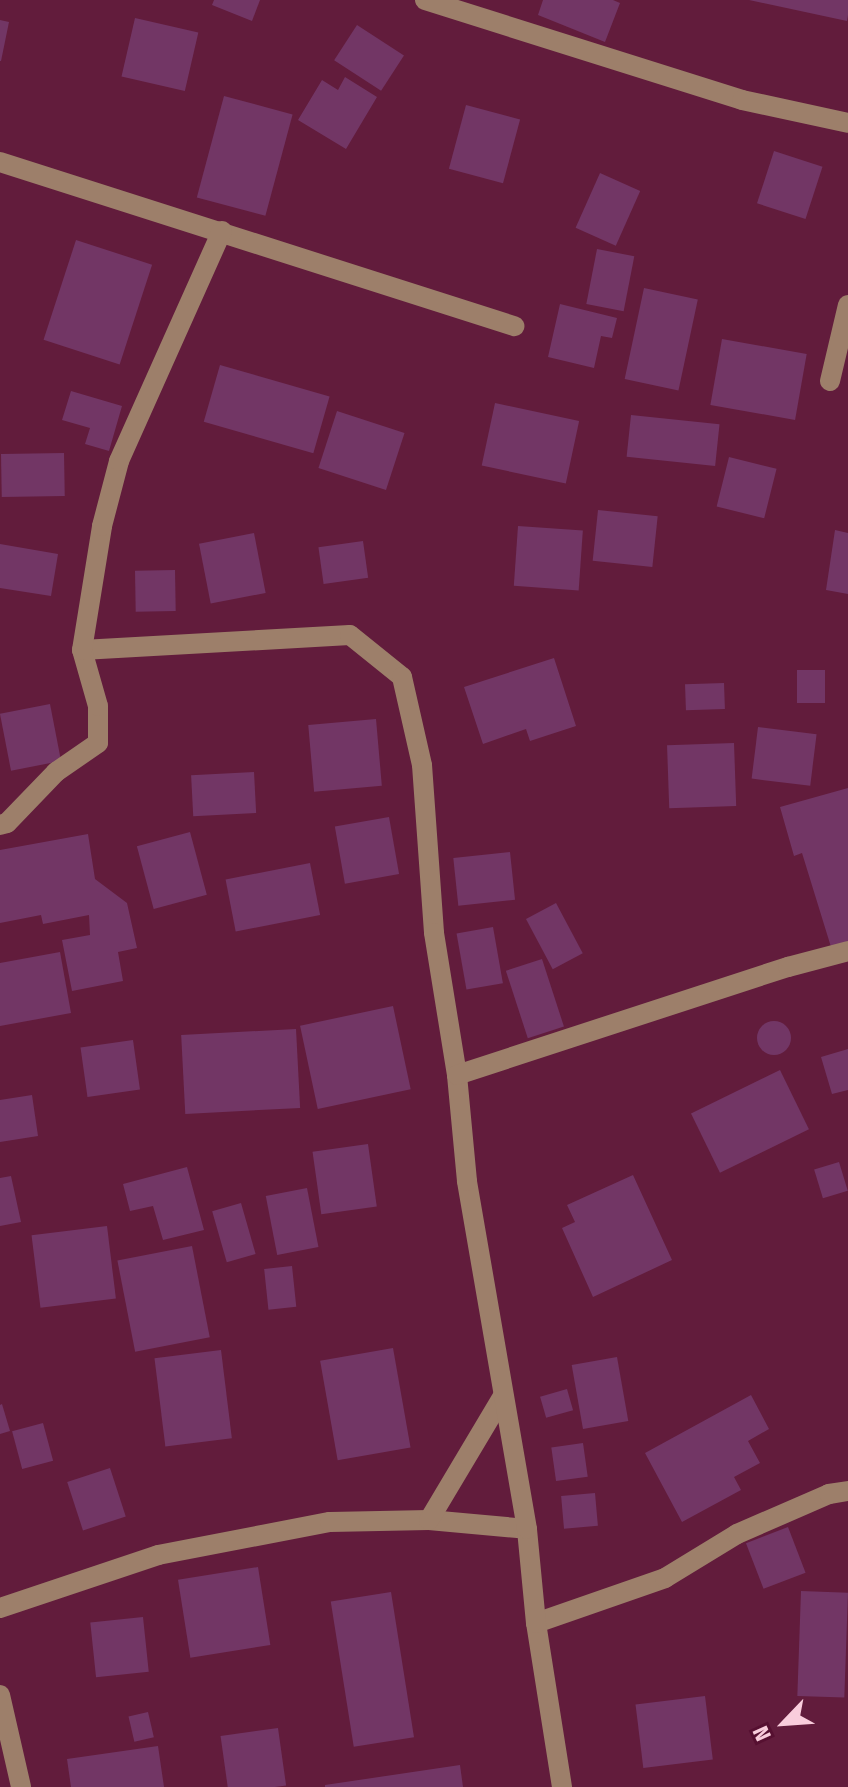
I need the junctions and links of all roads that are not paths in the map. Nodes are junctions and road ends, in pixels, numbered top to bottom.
1 (425, 0) edge
2 (848, 123) edge
3 (0, 162) edge
4 (222, 231) junction
5 (848, 305) edge
6 (514, 326) dead end
7 (830, 381) dead end
8 (82, 650) junction
9 (0, 825) edge
10 (848, 951) edge
11 (457, 1075) junction
12 (503, 1396) junction
13 (848, 1491) edge
14 (429, 1520) junction
15 (527, 1529) junction
16 (0, 1608) edge
17 (536, 1623) junction
18 (0, 1695) edge
19 (21, 1787) edge
20 (562, 1787) edge

1 - 2 street
3 - 4 street
4 - 6 street
4 - 8 street
5 - 7 street
8 - 9 street
8 - 11 street
10 - 11 street
11 - 12 street
12 - 14 street
12 - 15 street
13 - 17 street
14 - 15 street
14 - 16 street
15 - 17 street
17 - 20 street
18 - 19 street

